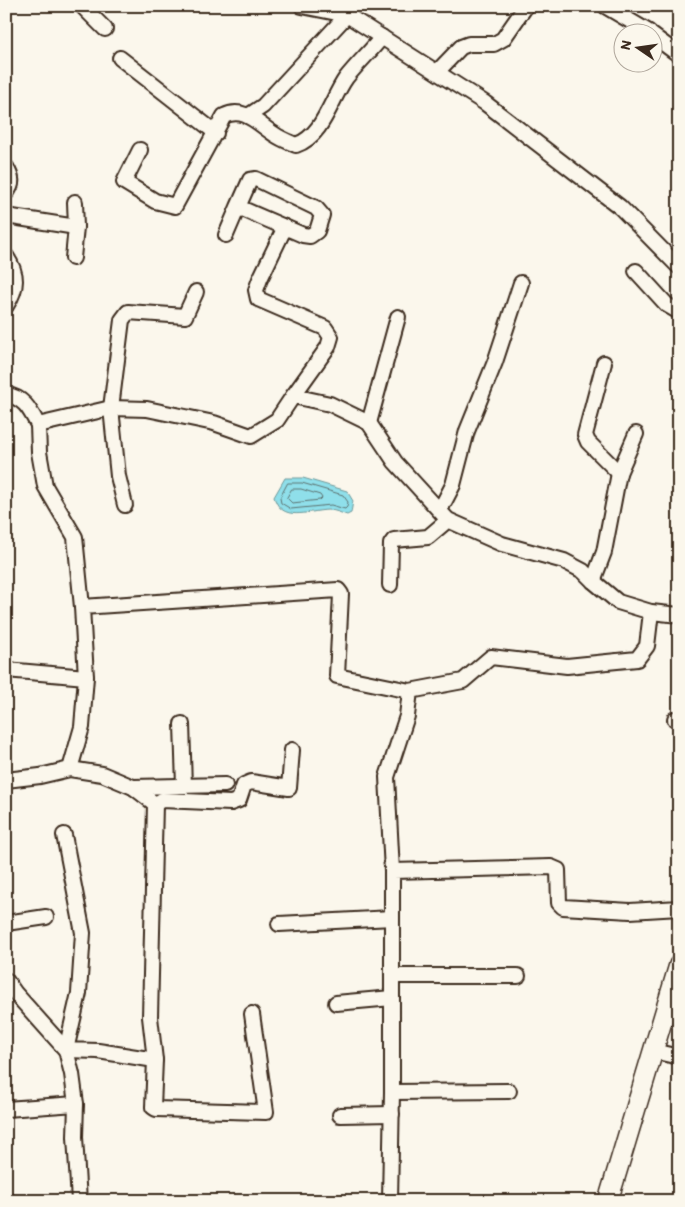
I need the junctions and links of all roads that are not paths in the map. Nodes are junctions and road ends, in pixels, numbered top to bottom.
1 (82, 6) edge
2 (302, 6) edge
3 (526, 6) edge
4 (605, 6) edge
5 (347, 15) junction
6 (631, 22) edge
7 (105, 28) dead end
8 (382, 37) junction
9 (662, 42) edge
10 (679, 55) edge
11 (120, 58) dead end
12 (437, 72) junction
13 (248, 116) junction
14 (216, 133) junction
15 (140, 150) dead end
16 (6, 167) edge
17 (6, 194) edge
18 (75, 202) dead end
19 (238, 207) junction
20 (6, 216) edge
21 (76, 227) junction
22 (285, 227) junction
23 (226, 235) dead end
24 (6, 256) edge
25 (73, 258) dead end
26 (679, 267) edge
27 (636, 271) dead end
28 (521, 283) dead end
29 (196, 292) dead end
30 (6, 306) edge
31 (679, 312) edge
32 (398, 316) dead end
33 (604, 363) dead end
34 (6, 395) edge
35 (293, 396) junction
36 (111, 408) junction
37 (369, 423) junction
38 (38, 425) junction
39 (636, 434) dead end
40 (619, 473) junction
41 (125, 505) dead end
42 (444, 515) junction
43 (593, 581) junction
44 (390, 585) dead end
45 (82, 607) junction
46 (651, 612) junction
47 (679, 615) edge
48 (6, 670) edge
49 (86, 677) junction
50 (410, 691) junction
51 (182, 724) dead end
52 (292, 750) dead end
53 (70, 769) junction
54 (6, 780) edge
55 (225, 785) dead end
56 (184, 786) junction
57 (133, 787) junction
58 (155, 804) junction
59 (64, 835) dead end
60 (392, 871) junction
61 (679, 908) edge
62 (46, 917) dead end
63 (392, 918) junction
64 (6, 923) edge
65 (279, 924) dead end
66 (679, 965) edge
67 (392, 976) junction
68 (518, 976) dead end
69 (6, 982) edge
70 (392, 998) junction
71 (336, 1004) dead end
72 (252, 1014) dead end
73 (66, 1050) junction
74 (653, 1051) junction
75 (679, 1057) edge
76 (155, 1060) junction
77 (509, 1091) dead end
78 (392, 1092) junction
79 (76, 1104) junction
80 (6, 1109) edge
81 (340, 1114) dead end
82 (392, 1114) junction
83 (79, 1201) edge
84 (390, 1201) edge
85 (608, 1201) edge

1 - 7 street
2 - 5 street
3 - 12 street
4 - 6 street
5 - 8 street
5 - 13 street
8 - 12 street
8 - 13 street
9 - 10 street
11 - 14 street
12 - 26 street
13 - 14 street
14 - 15 street
16 - 17 street
18 - 21 street
19 - 22 street
19 - 22 street
19 - 23 street
20 - 21 street
21 - 25 street
22 - 35 street
24 - 30 street
27 - 31 street
28 - 42 street
29 - 36 street
32 - 37 street
33 - 40 street
34 - 38 street
35 - 36 street
35 - 37 street
36 - 38 street
36 - 41 street
37 - 42 street
38 - 45 street
39 - 40 street
40 - 43 street
42 - 43 street
42 - 44 street
43 - 46 street
45 - 49 street
45 - 50 street
46 - 47 street
46 - 50 street
48 - 49 street
49 - 53 street
50 - 60 street
51 - 56 street
52 - 58 street
53 - 54 street
53 - 57 street
55 - 56 street
56 - 57 street
57 - 58 street
58 - 76 street
59 - 73 street
60 - 61 street
60 - 63 street
62 - 64 street
63 - 65 street
63 - 67 street
66 - 74 main road
67 - 68 street
67 - 70 street
69 - 73 street
70 - 71 street
70 - 78 street
72 - 76 street
73 - 76 street
73 - 79 street
74 - 75 street
74 - 85 main road
77 - 78 street
78 - 82 street
79 - 80 street
79 - 83 street
81 - 82 street
82 - 84 street

